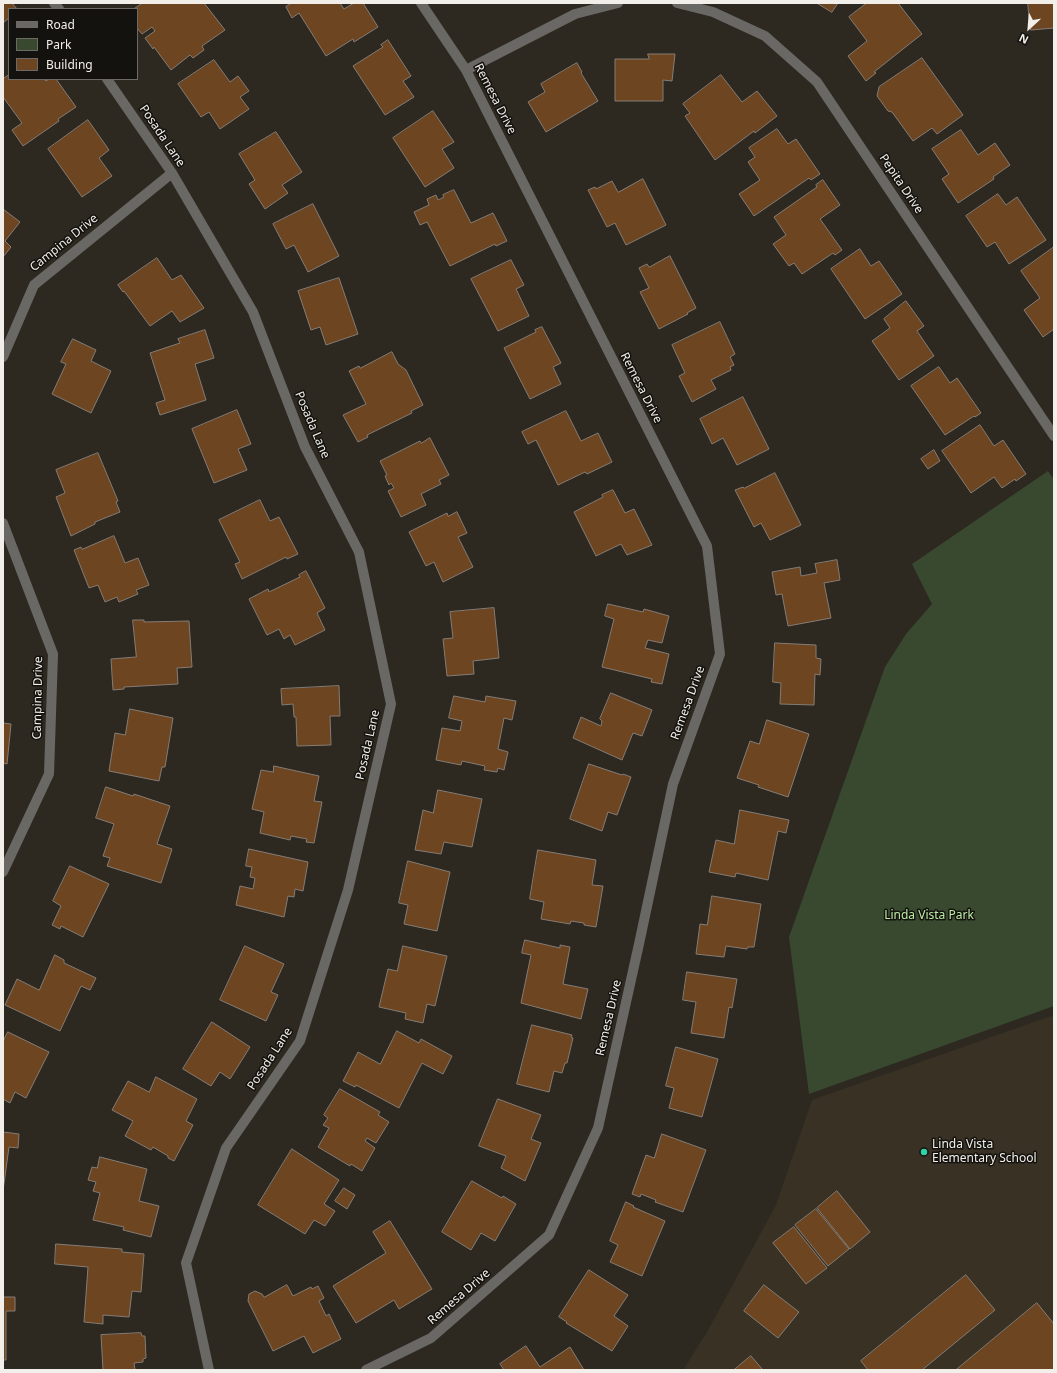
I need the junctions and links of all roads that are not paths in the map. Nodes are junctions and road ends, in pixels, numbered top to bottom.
1 (421, 3) edge
2 (618, 3) edge
3 (678, 3) edge
4 (466, 70) junction
5 (108, 80) edge
6 (172, 173) junction
7 (3, 357) edge
8 (1054, 436) edge
9 (3, 523) edge
10 (3, 872) edge
11 (209, 1370) edge
12 (366, 1370) edge

1 - 4 street, Remesa Drive
2 - 4 street
3 - 8 street, Pepita Drive
4 - 12 street, Remesa Drive
5 - 6 street, Posada Lane
6 - 7 street, Campina Drive
6 - 11 street, Posada Lane
9 - 10 street, Campina Drive

